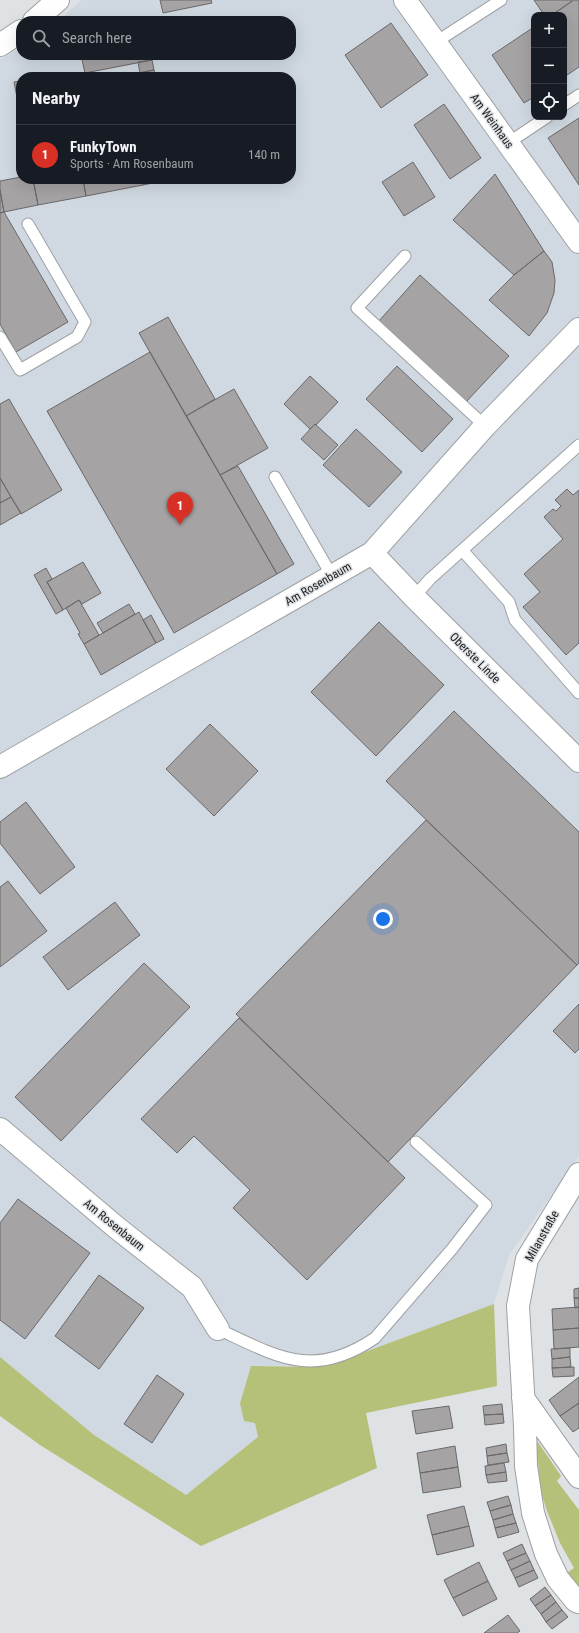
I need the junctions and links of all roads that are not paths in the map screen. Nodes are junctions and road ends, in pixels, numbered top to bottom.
1 (58, 0) edge
2 (405, 0) edge
3 (501, 0) edge
4 (40, 16) edge
5 (16, 34) edge
6 (436, 42) junction
7 (0, 45) edge
8 (579, 95) edge
9 (567, 103) edge
10 (542, 120) edge
11 (508, 143) junction
12 (28, 224) dead end
13 (579, 242) edge
14 (405, 256) dead end
15 (579, 329) edge
16 (0, 337) edge
17 (486, 426) junction
18 (579, 445) edge
19 (276, 477) dead end
20 (462, 550) junction
21 (372, 553) junction
22 (332, 576) junction
23 (414, 597) junction
24 (579, 693) edge
25 (579, 761) edge
26 (0, 767) edge
27 (0, 1129) edge
28 (416, 1142) dead end
29 (579, 1174) edge
30 (218, 1329) joint
31 (523, 1398) junction
32 (579, 1477) edge
33 (579, 1602) edge

1 - 4 street
2 - 6 street, Am Weinhaus
3 - 6 lane
5 - 7 street
6 - 11 street, Am Weinhaus
8 - 9 lane
10 - 11 lane
11 - 13 street, Am Weinhaus
12 - 16 lane
14 - 17 lane
15 - 17 street, Am Rosenbaum
17 - 21 street, Am Rosenbaum
18 - 20 lane
19 - 22 lane
20 - 23 lane
20 - 24 lane
21 - 22 street, Am Rosenbaum
21 - 23 street, Oberste Linde
22 - 26 street, Am Rosenbaum
23 - 25 street, Oberste Linde
27 - 30 street, Am Rosenbaum
28 - 30 lane
29 - 31 street, Milanstraße
31 - 32 street
31 - 33 street, Milanstraße

